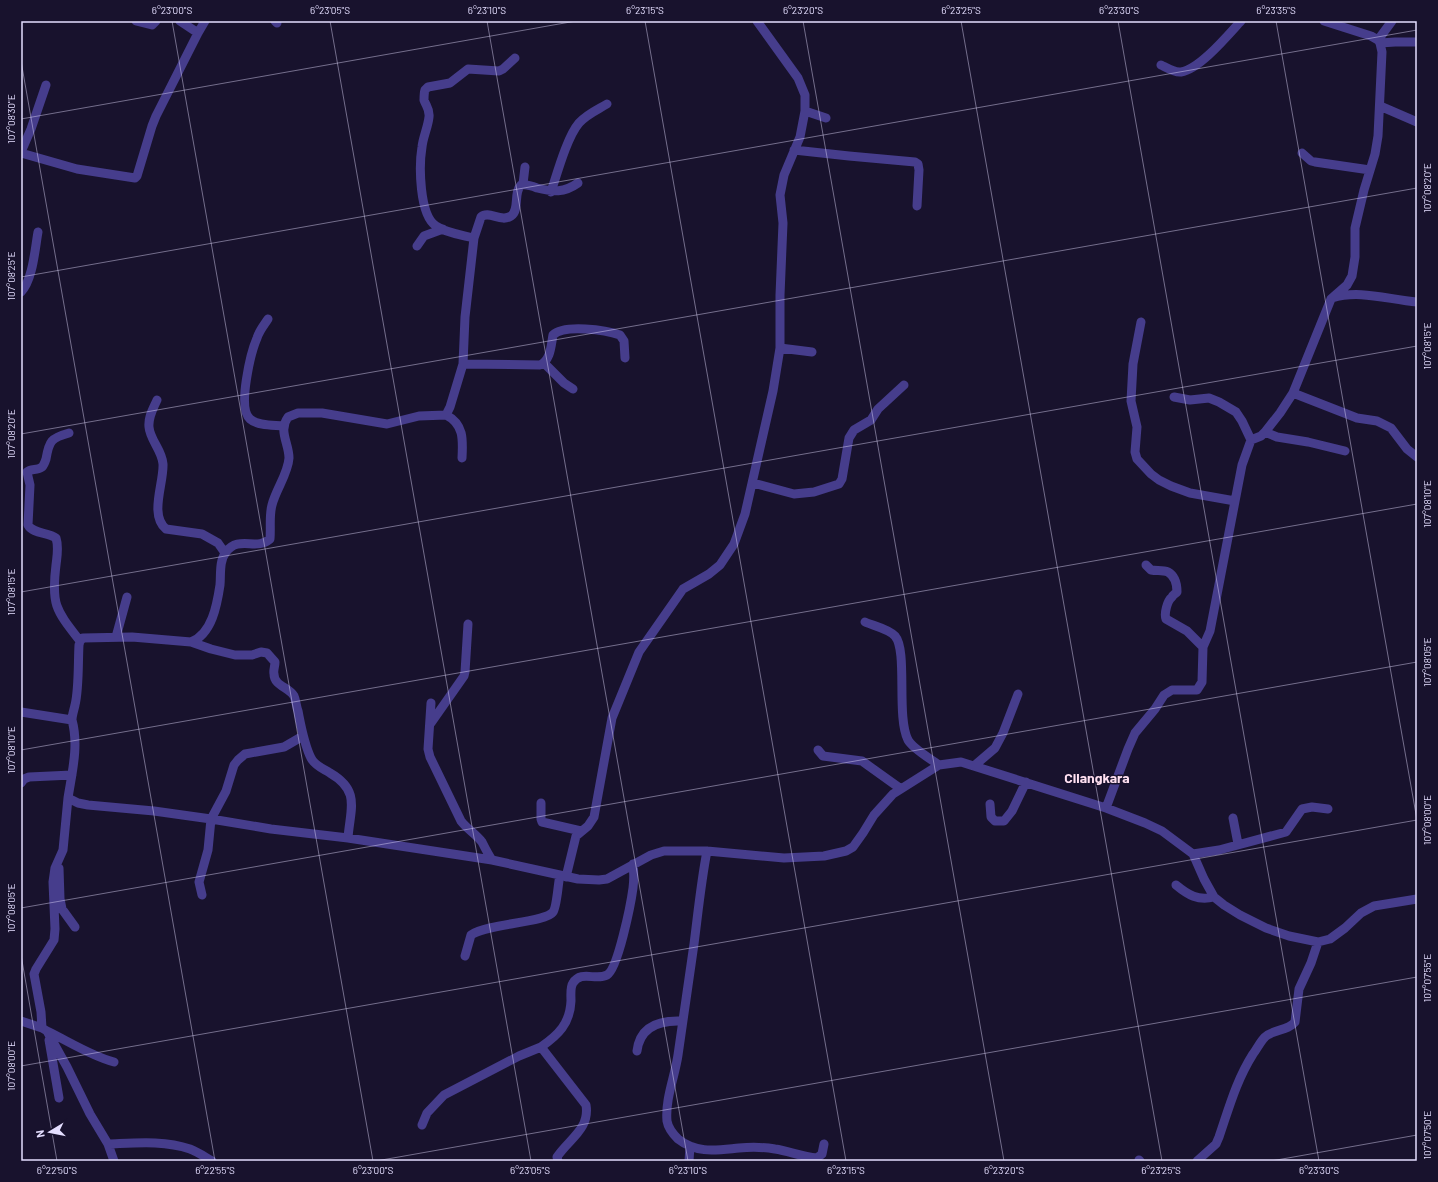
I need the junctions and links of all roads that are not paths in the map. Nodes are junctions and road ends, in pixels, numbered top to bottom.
1 (136, 21) edge
2 (156, 21) edge
3 (180, 21) edge
4 (205, 21) edge
5 (757, 21) edge
6 (1241, 21) edge
7 (1324, 21) edge
8 (1392, 21) edge
9 (198, 33) junction
10 (1379, 42) junction
11 (1417, 42) edge
12 (515, 58) dead end
13 (1161, 65) dead end
14 (46, 85) dead end
15 (607, 104) dead end
16 (1380, 106) junction
17 (805, 111) junction
18 (826, 118) dead end
19 (1417, 122) edge
20 (794, 150) junction
21 (21, 153) edge
22 (1302, 153) dead end
23 (525, 167) dead end
24 (1370, 170) junction
25 (578, 183) dead end
26 (523, 184) junction
27 (551, 192) junction
28 (917, 206) dead end
29 (443, 230) junction
30 (38, 232) dead end
31 (474, 238) junction
32 (417, 246) dead end
33 (21, 292) edge
34 (1331, 299) junction
35 (1417, 302) edge
36 (268, 319) dead end
37 (1141, 322) dead end
38 (780, 348) junction
39 (812, 352) dead end
40 (625, 358) dead end
41 (544, 363) junction
42 (463, 364) junction
43 (904, 385) dead end
44 (573, 389) dead end
45 (1293, 393) junction
46 (1174, 397) dead end
47 (157, 400) dead end
48 (446, 415) junction
49 (283, 426) junction
50 (1265, 432) junction
51 (69, 433) dead end
52 (1251, 440) junction
53 (1345, 451) dead end
54 (462, 458) dead end
55 (1417, 458) edge
56 (753, 483) junction
57 (1235, 501) junction
58 (225, 553) junction
59 (1146, 565) dead end
60 (128, 597) dead end
61 (865, 622) dead end
62 (468, 624) dead end
63 (116, 637) junction
64 (80, 641) junction
65 (191, 642) junction
66 (1203, 647) junction
67 (1018, 694) dead end
68 (431, 702) dead end
69 (21, 712) edge
70 (72, 720) junction
71 (430, 724) junction
72 (302, 737) junction
73 (818, 750) dead end
74 (939, 765) junction
75 (974, 766) junction
76 (72, 774) junction
77 (1026, 782) junction
78 (21, 783) edge
79 (901, 789) junction
80 (68, 798) junction
81 (541, 803) dead end
82 (990, 804) dead end
83 (1106, 808) junction
84 (1328, 810) dead end
85 (1233, 818) dead end
86 (211, 819) junction
87 (581, 831) junction
88 (348, 838) junction
89 (1238, 844) junction
90 (706, 851) junction
91 (1193, 854) junction
92 (59, 860) junction
93 (492, 860) junction
94 (634, 864) junction
95 (563, 876) junction
96 (1176, 885) dead end
97 (202, 895) dead end
98 (1214, 897) junction
99 (1417, 899) edge
100 (75, 927) dead end
101 (1318, 942) junction
102 (465, 956) dead end
103 (21, 1021) edge
104 (682, 1021) junction
105 (46, 1030) junction
106 (540, 1047) junction
107 (637, 1051) dead end
108 (114, 1062) dead end
109 (59, 1098) dead end
110 (422, 1125) dead end
111 (108, 1144) junction
112 (824, 1144) dead end
113 (690, 1146) junction
114 (114, 1161) edge
115 (212, 1161) edge
116 (558, 1161) edge
117 (689, 1161) edge
118 (1197, 1161) edge

1 - 2 street
3 - 9 street
4 - 9 street
5 - 17 street
6 - 13 street
7 - 10 street
8 - 10 street
9 - 21 street
10 - 11 street
10 - 16 street
12 - 29 street
14 - 21 street
15 - 27 street
16 - 19 street
16 - 24 street
17 - 18 street
17 - 20 street
20 - 28 street
20 - 38 street
22 - 24 street
23 - 26 street
24 - 34 street
25 - 27 street
26 - 27 street
26 - 31 street
29 - 31 street
29 - 32 street
30 - 33 street
31 - 42 street
34 - 35 street
34 - 45 street
36 - 49 street
37 - 57 street
38 - 39 street
38 - 56 street
40 - 41 street
41 - 42 street
41 - 44 street
42 - 48 street
43 - 56 street
45 - 50 street
45 - 55 street
46 - 52 street
47 - 58 street
48 - 49 street
48 - 54 street
49 - 58 street
50 - 52 street
50 - 53 street
51 - 64 street
52 - 57 street
56 - 87 street
57 - 66 street
58 - 65 street
59 - 66 street
60 - 63 street
61 - 74 street
62 - 71 street
63 - 64 street
63 - 65 street
64 - 70 street
65 - 72 street
66 - 83 street
67 - 75 street
68 - 71 street
69 - 70 street
70 - 76 street
71 - 93 street
72 - 86 street
72 - 88 street
73 - 79 street
74 - 75 street
74 - 79 street
75 - 77 street
76 - 78 street
76 - 80 street
77 - 82 street
77 - 83 street
79 - 90 street
80 - 86 street
80 - 92 street
81 - 87 street
83 - 91 street
84 - 89 street
85 - 89 street
86 - 88 street
86 - 97 street
87 - 95 street
88 - 93 street
89 - 91 street
90 - 94 street
90 - 104 street
91 - 98 street
92 - 100 street
92 - 105 street
93 - 95 street
94 - 95 street
94 - 106 street
95 - 102 street
96 - 98 street
98 - 101 street
99 - 101 street
101 - 118 street
103 - 105 street
104 - 107 street
104 - 113 street
105 - 108 street
105 - 109 street
105 - 111 street
106 - 110 street
106 - 116 street
111 - 114 street
111 - 115 street
112 - 113 street
113 - 117 street

